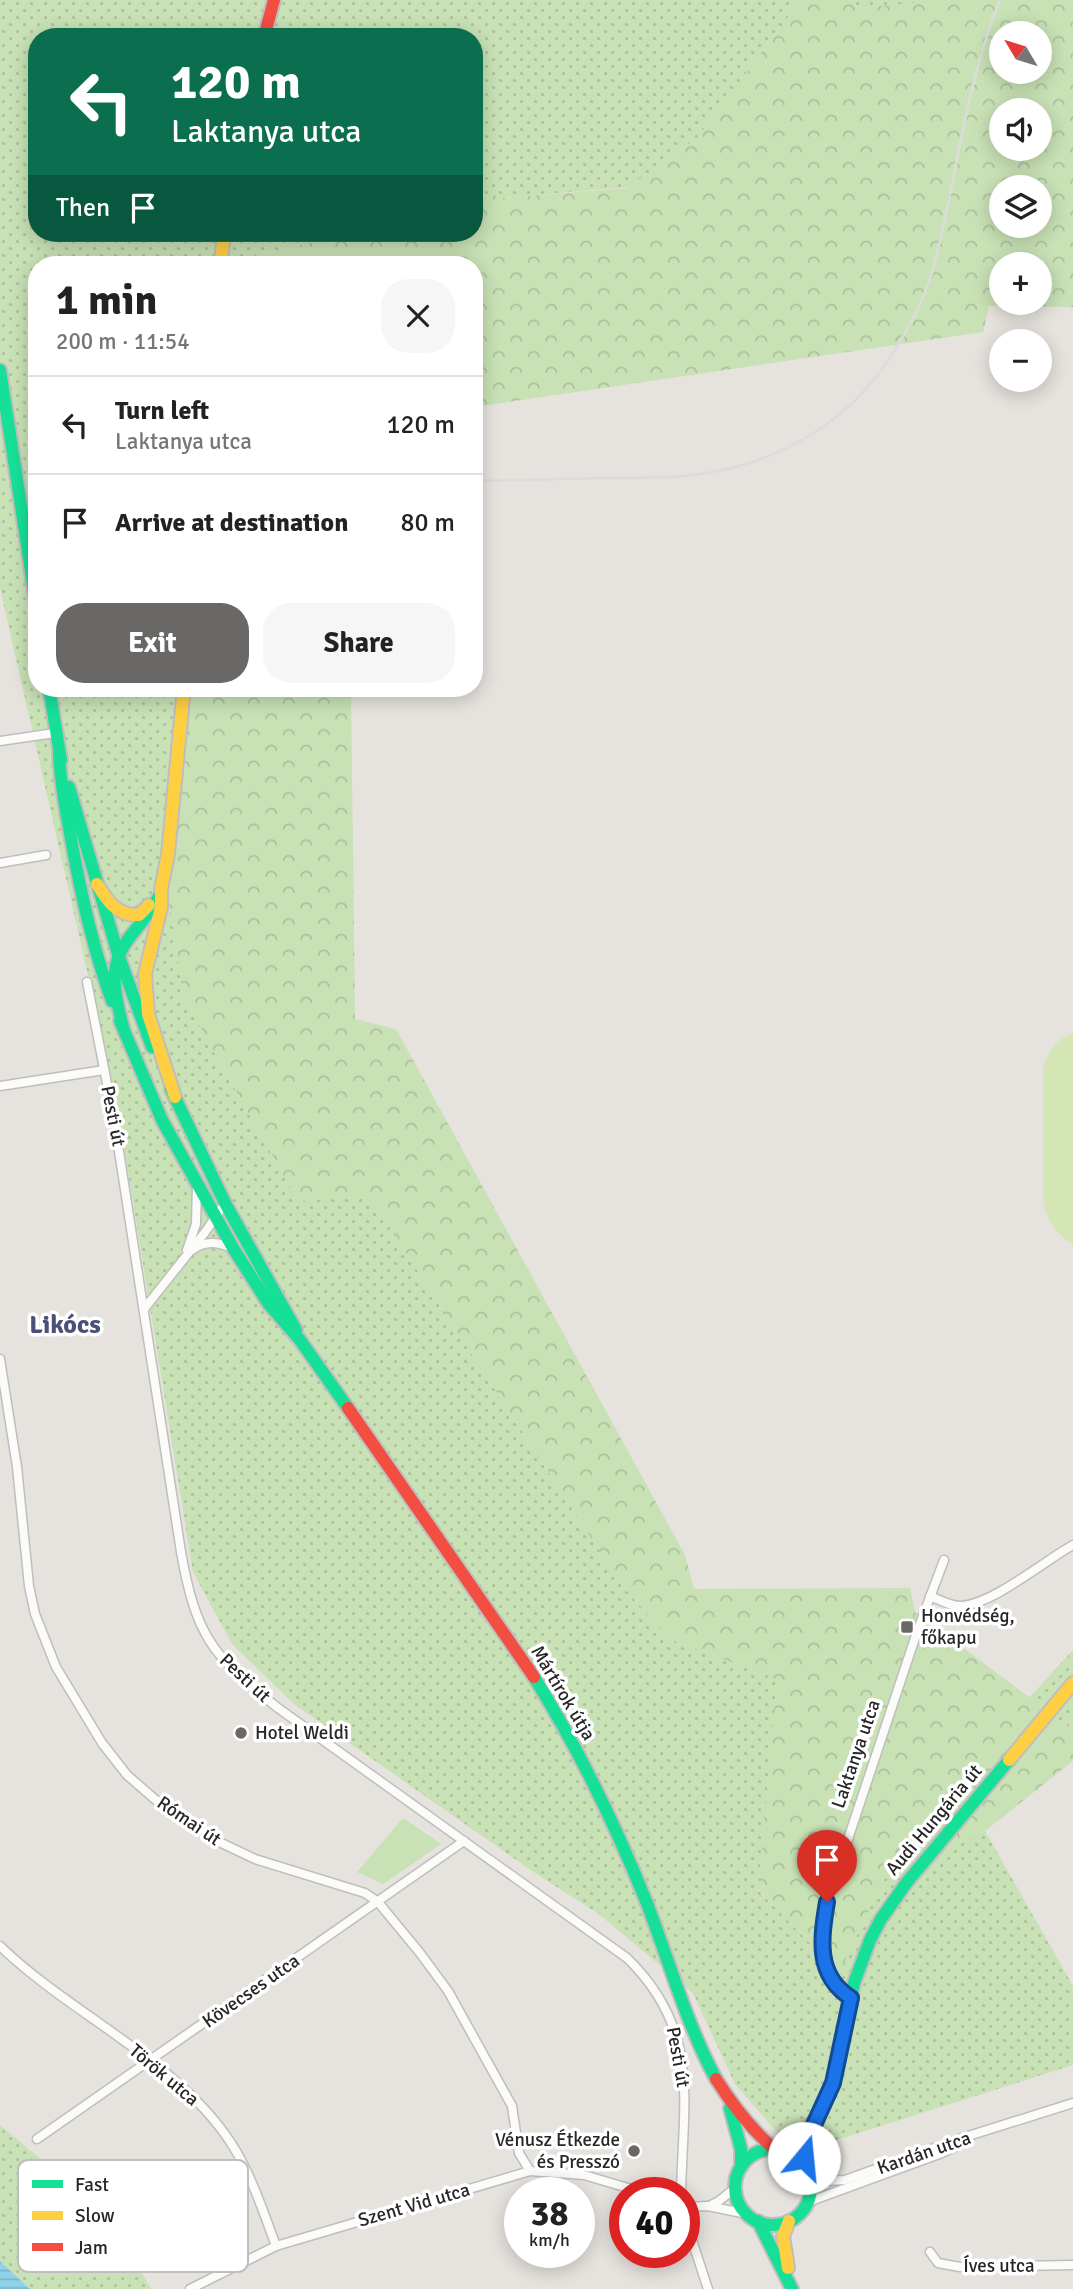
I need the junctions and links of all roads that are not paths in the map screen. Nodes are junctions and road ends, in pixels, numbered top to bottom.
1 (274, 0) edge
2 (266, 28) edge
3 (0, 370) edge
4 (28, 552) edge
5 (49, 697) edge
6 (183, 697) edge
7 (55, 733) junction
8 (0, 741) edge
9 (60, 753) junction
10 (46, 855) dead end
11 (0, 863) edge
12 (97, 884) junction
13 (161, 889) junction
14 (118, 954) junction
15 (87, 982) dead end
16 (122, 1027) junction
17 (104, 1070) junction
18 (0, 1086) edge
19 (175, 1097) junction
20 (197, 1182) junction
21 (225, 1203) junction
22 (216, 1217) junction
23 (233, 1248) junction
24 (182, 1259) junction
25 (144, 1309) junction
26 (300, 1340) junction
27 (0, 1359) edge
28 (3, 1397) edge
29 (1073, 1545) edge
30 (944, 1560) dead end
31 (930, 1596) junction
32 (1073, 1683) edge
33 (464, 1841) junction
34 (378, 1902) junction
35 (0, 1946) edge
36 (851, 1998) junction
37 (149, 2061) junction
38 (728, 2101) junction
39 (1073, 2103) edge
40 (818, 2117) junction
41 (981, 2133) junction
42 (37, 2139) dead end
43 (778, 2149) junction
44 (240, 2160) edge
45 (741, 2167) junction
46 (807, 2170) junction
47 (530, 2171) junction
48 (248, 2174) edge
49 (682, 2177) edge
50 (609, 2182) edge
51 (735, 2188) junction
52 (807, 2202) junction
53 (700, 2206) edge
54 (708, 2206) junction
55 (752, 2218) junction
56 (789, 2221) junction
57 (276, 2246) junction
58 (930, 2252) dead end
59 (248, 2260) edge
60 (700, 2265) edge
61 (1073, 2265) edge
62 (224, 2272) edge
63 (190, 2289) edge
64 (708, 2289) edge
65 (792, 2289) edge

1 - 2 main road
3 - 4 main road
5 - 7 main road
6 - 13 main road
7 - 8 street
7 - 9 main road
9 - 12 main road
9 - 16 main road
10 - 11 street
12 - 13 main road
12 - 14 main road
13 - 14 main road
13 - 19 main road
14 - 16 main road
14 - 19 main road
15 - 17 street, Pesti út
16 - 20 main road
17 - 18 street
17 - 25 street, Pesti út
19 - 21 main road
20 - 22 main road
20 - 24 street
21 - 22 street
21 - 26 main road
22 - 23 main road
22 - 24 street
23 - 24 street
23 - 26 main road
24 - 25 street
25 - 33 street, Pesti út
26 - 38 main road, Mártírok útja
27 - 28 street, Római út
28 - 34 street, Római út
29 - 31 street
30 - 31 street, Laktanya utca
31 - 36 street, Laktanya utca
32 - 36 main road, Audi Hungária út
33 - 34 street, Kövecses utca
33 - 49 street, Pesti út
34 - 37 street, Kövecses utca
34 - 47 street, Római út
35 - 37 street, Török utca
36 - 40 main road
37 - 42 street, Kövecses utca
37 - 44 street, Török utca
38 - 43 main road, Mártírok útja
38 - 45 main road, Mártírok útja
39 - 41 street
40 - 43 main road
40 - 46 main road
41 - 46 street, Kardán utca
41 - 52 street, Kardán utca
43 - 45 main road
43 - 46 main road, Mártírok útja
45 - 51 main road, Mártírok útja
46 - 52 main road
47 - 50 street, Szent Vid utca
47 - 57 street, Szent Vid utca
48 - 57 street, Török utca
51 - 54 street
51 - 55 main road
52 - 56 main road
53 - 54 street
54 - 55 street
55 - 56 main road
55 - 65 main road
56 - 65 main road
57 - 59 street, Szent Vid utca
58 - 61 street, Íves utca
60 - 64 street
62 - 63 street, Szent Vid utca

